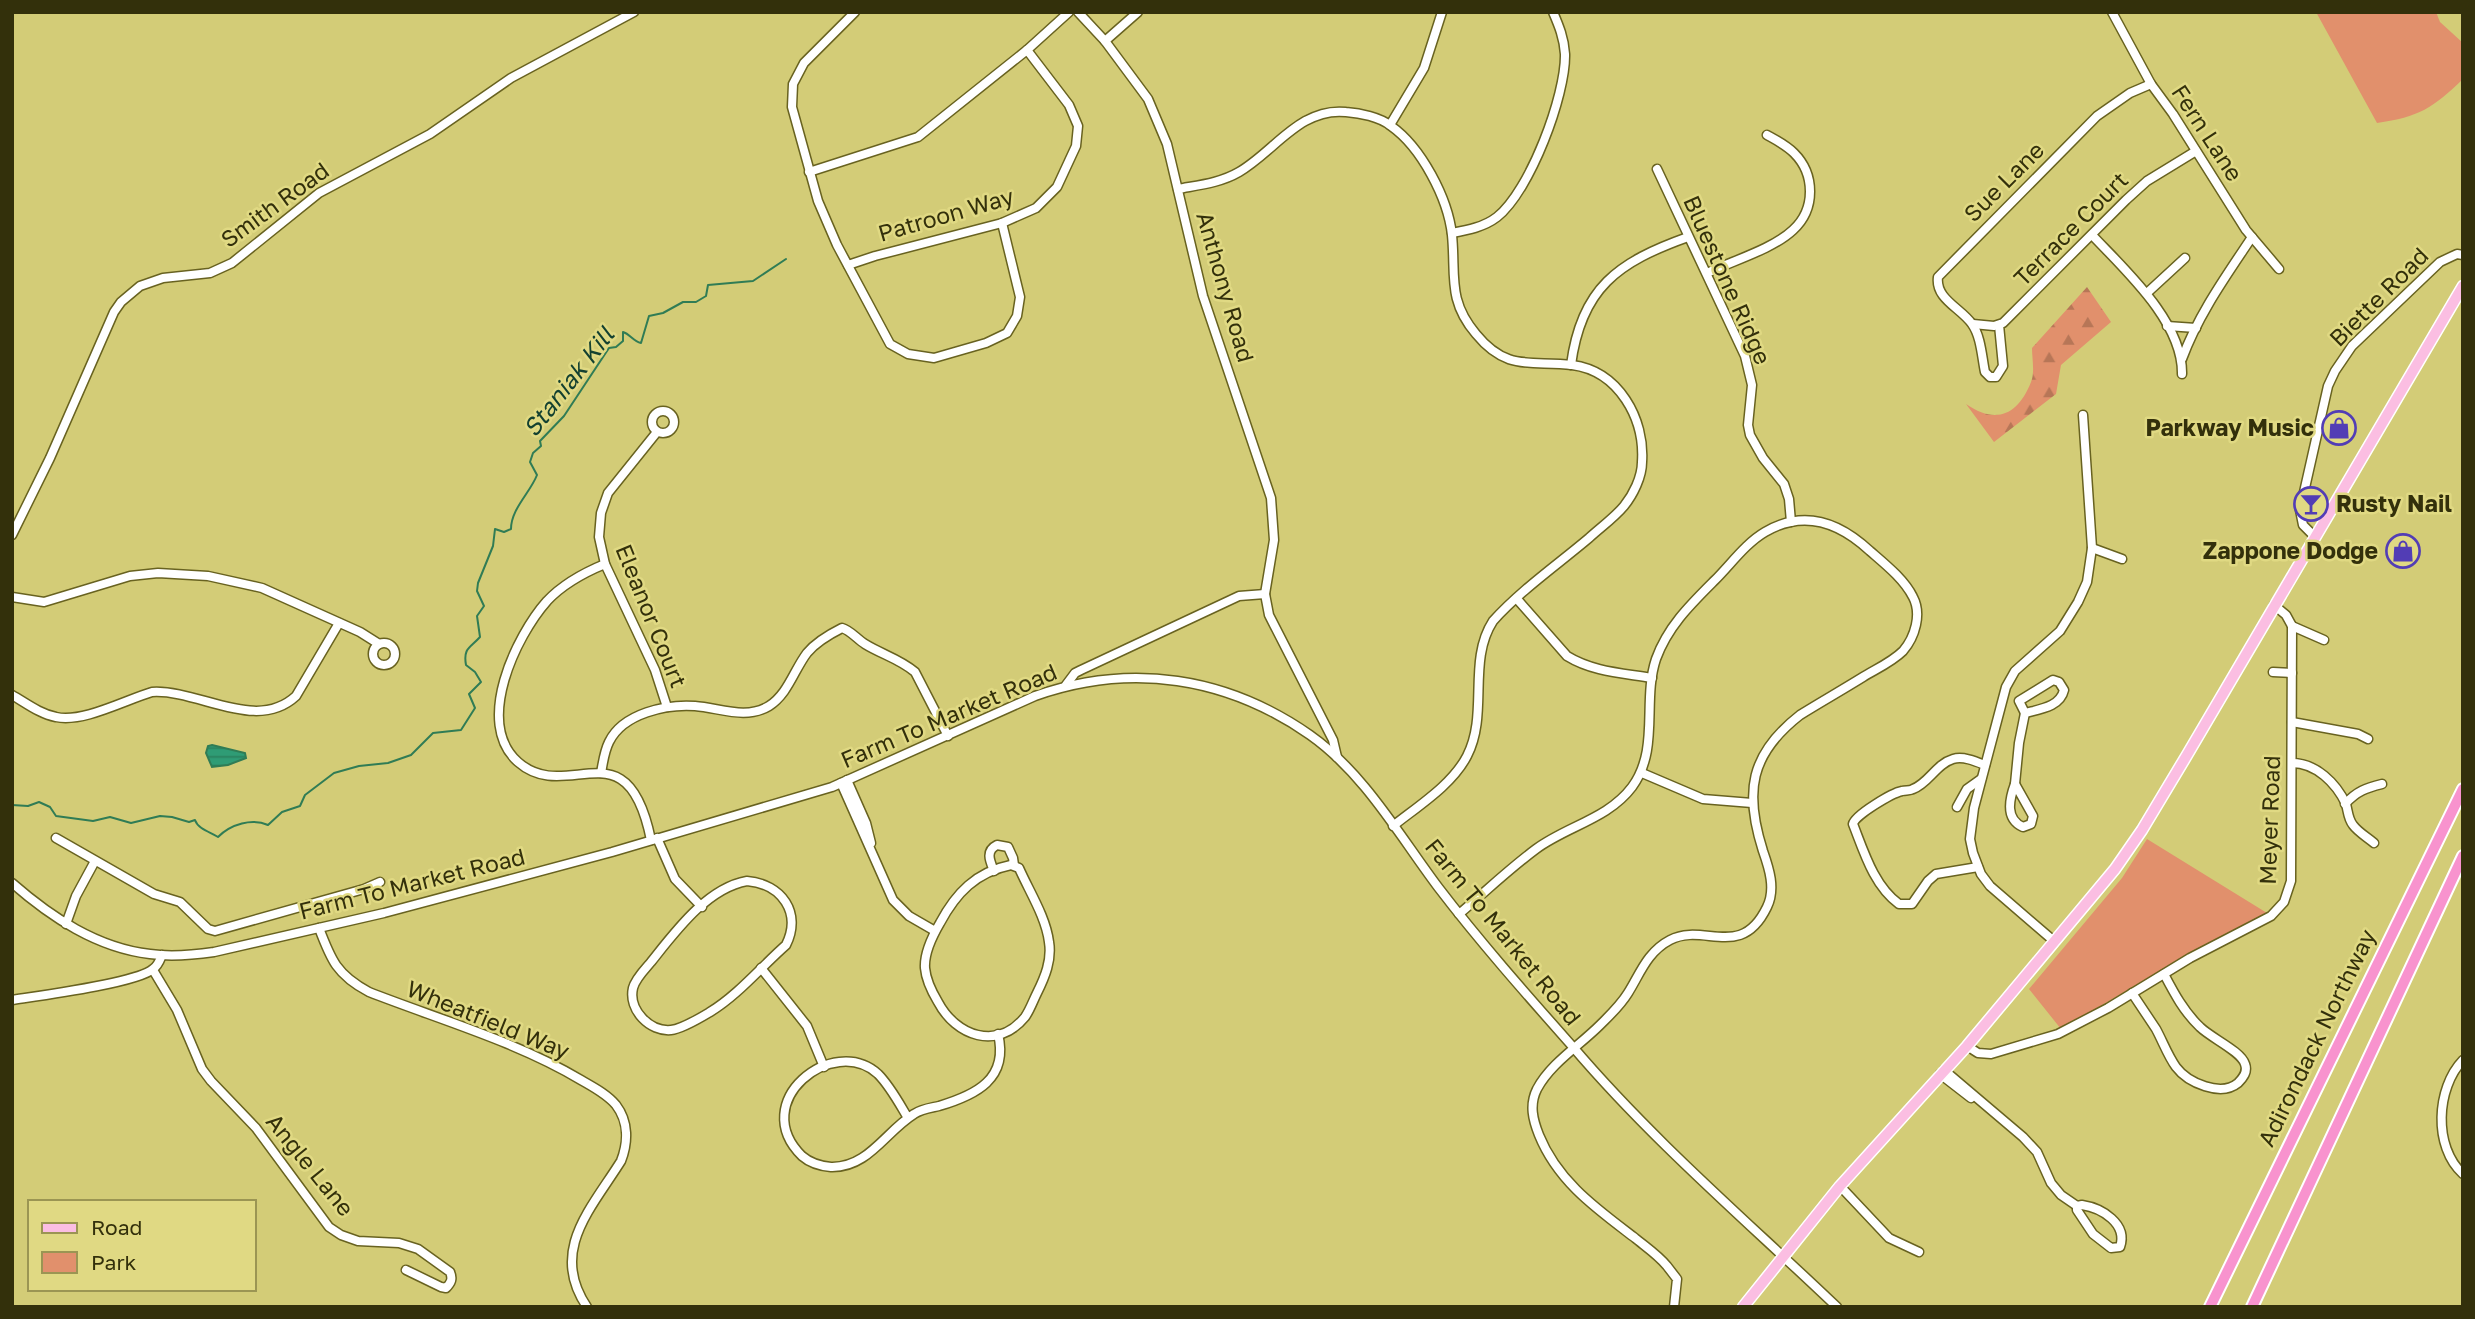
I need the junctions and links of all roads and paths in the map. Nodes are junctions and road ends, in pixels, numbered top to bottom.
1 (634, 12) edge
2 (855, 12) edge
3 (1069, 12) edge
4 (1078, 12) edge
5 (1138, 12) edge
6 (1442, 12) edge
7 (1553, 12) edge
8 (2112, 12) edge
9 (1105, 41) junction
10 (1027, 50) junction
11 (2151, 84) junction
12 (1391, 125) junction
13 (1767, 135) dead end
14 (2196, 151) junction
15 (1657, 169) dead end
16 (809, 172) junction
17 (1178, 189) junction
18 (1002, 223) junction
19 (1451, 233) junction
20 (2092, 234) junction
21 (1688, 237) junction
22 (2252, 237) junction
23 (2463, 256) edge
24 (2185, 258) dead end
25 (848, 265) junction
26 (2279, 269) dead end
27 (1707, 273) junction
28 (2463, 286) edge
29 (2147, 293) junction
30 (1973, 324) junction
31 (1999, 326) junction
32 (2167, 326) junction
33 (2196, 328) junction
34 (2182, 359) junction
35 (1571, 365) junction
36 (2182, 374) dead end
37 (2083, 415) dead end
38 (657, 432) dead end
39 (1791, 523) junction
40 (12, 535) edge
41 (2315, 537) junction
42 (2092, 548) junction
43 (2122, 559) dead end
44 (605, 564) junction
45 (1265, 594) junction
46 (12, 597) edge
47 (1517, 598) junction
48 (2274, 606) junction
49 (339, 623) junction
50 (2292, 626) junction
51 (2325, 639) dead end
52 (379, 644) dead end
53 (2273, 672) dead end
54 (2292, 673) junction
55 (1652, 678) junction
56 (1066, 685) junction
57 (12, 695) edge
58 (667, 707) junction
59 (2025, 713) junction
60 (2292, 722) junction
61 (948, 736) junction
62 (2368, 739) dead end
63 (1337, 757) junction
64 (2292, 763) junction
65 (1985, 765) junction
66 (601, 773) junction
67 (1642, 773) junction
68 (2463, 778) edge
69 (1981, 779) junction
70 (844, 782) junction
71 (2382, 784) dead end
72 (2015, 785) junction
73 (2463, 789) edge
74 (1752, 803) junction
75 (2345, 803) junction
76 (1957, 807) dead end
77 (1393, 826) junction
78 (2441, 831) junction
79 (56, 838) dead end
80 (654, 839) junction
81 (2374, 843) dead end
82 (2463, 856) edge
83 (95, 861) junction
84 (1014, 866) junction
85 (1978, 867) junction
86 (994, 871) junction
87 (380, 882) dead end
88 (12, 883) edge
89 (702, 906) junction
90 (1459, 914) junction
91 (66, 924) junction
92 (319, 928) junction
93 (935, 931) junction
94 (2055, 942) junction
95 (162, 955) junction
96 (761, 968) junction
97 (153, 970) junction
98 (2164, 974) junction
99 (2132, 993) junction
100 (12, 1000) edge
101 (999, 1034) junction
102 (1967, 1046) junction
103 (1573, 1048) junction
104 (2463, 1060) edge
105 (824, 1067) junction
106 (1942, 1072) junction
107 (908, 1118) junction
108 (2463, 1174) edge
109 (1840, 1186) junction
110 (2077, 1206) junction
111 (1919, 1252) dead end
112 (1784, 1256) junction
113 (406, 1270) dead end
114 (587, 1307) edge
115 (1674, 1307) edge
116 (1743, 1307) edge
117 (1838, 1307) edge
118 (2210, 1307) edge
119 (2252, 1307) edge

1 - 40 street, Smith Road
2 - 16 street
3 - 10 street
4 - 9 street, Anthony Road
5 - 9 street
6 - 12 street
7 - 19 street
8 - 11 street, Fern Lane
9 - 17 street, Anthony Road
10 - 16 street
10 - 18 street, Patroon Way
11 - 14 street, Fern Lane
11 - 30 street, Sue Lane
12 - 17 street
12 - 19 street
13 - 27 street
14 - 20 street, Terrace Court
14 - 22 street, Fern Lane
15 - 21 street, Bluestone Ridge
16 - 25 street
17 - 45 street, Anthony Road
18 - 25 street, Patroon Way
18 - 25 street
19 - 35 street
20 - 29 street
20 - 31 street, Terrace Court
21 - 27 street, Bluestone Ridge
21 - 35 street
22 - 26 street, Fern Lane
22 - 33 street
23 - 41 street, Biette Road
24 - 29 street
27 - 39 street, Bluestone Ridge
28 - 41 main road
29 - 32 street
30 - 31 street
30 - 31 street
32 - 33 street
32 - 34 street
33 - 34 street
34 - 36 street
35 - 47 street
37 - 42 street
38 - 44 street, Eleanor Court
39 - 55 street
39 - 74 street
41 - 48 main road
42 - 43 street
42 - 65 street
44 - 58 street, Eleanor Court
44 - 66 street
45 - 56 street
45 - 63 street, Anthony Road
46 - 49 street
47 - 55 street
47 - 77 street
48 - 50 street
48 - 94 main road
49 - 52 street
49 - 57 street
50 - 51 street
50 - 54 street, Meyer Road
53 - 54 street
54 - 60 street, Meyer Road
55 - 67 street
56 - 61 street, Farm To Market Road
56 - 63 street, Farm To Market Road
58 - 61 street
58 - 66 street
59 - 59 street
59 - 72 street
60 - 62 street
60 - 64 street, Meyer Road
61 - 70 street, Farm To Market Road
63 - 77 street, Farm To Market Road
64 - 75 street
64 - 98 street, Meyer Road
65 - 69 street
65 - 85 street
66 - 80 street
67 - 74 street
67 - 90 street
68 - 78 highway
69 - 76 street
69 - 85 street
70 - 80 street, Farm To Market Road
70 - 93 street
71 - 75 street
72 - 72 street
73 - 78 highway, Adirondack Northway
74 - 103 street
75 - 81 street
77 - 90 street, Farm To Market Road
78 - 118 highway, Adirondack Northway
79 - 83 street
80 - 89 street
80 - 92 street, Farm To Market Road
82 - 119 highway
83 - 87 street
83 - 91 street
84 - 86 street
84 - 86 street
84 - 101 street
85 - 94 street
86 - 93 street
88 - 91 street, Farm To Market Road
89 - 96 street
89 - 96 street
90 - 103 street, Farm To Market Road
91 - 95 street, Farm To Market Road
92 - 95 street, Farm To Market Road
92 - 114 street, Wheatfield Way
93 - 101 street
94 - 102 main road
95 - 97 street
96 - 105 street
97 - 100 street
97 - 113 street, Angle Lane
98 - 99 street, Meyer Road
98 - 99 street
99 - 102 street, Meyer Road
101 - 107 street
102 - 106 main road
103 - 112 street, Farm To Market Road
103 - 115 street
104 - 108 street
105 - 107 street
105 - 107 street
106 - 109 main road
106 - 110 street
109 - 111 street
109 - 112 main road
110 - 110 street
112 - 116 main road
112 - 117 street, Farm To Market Road

